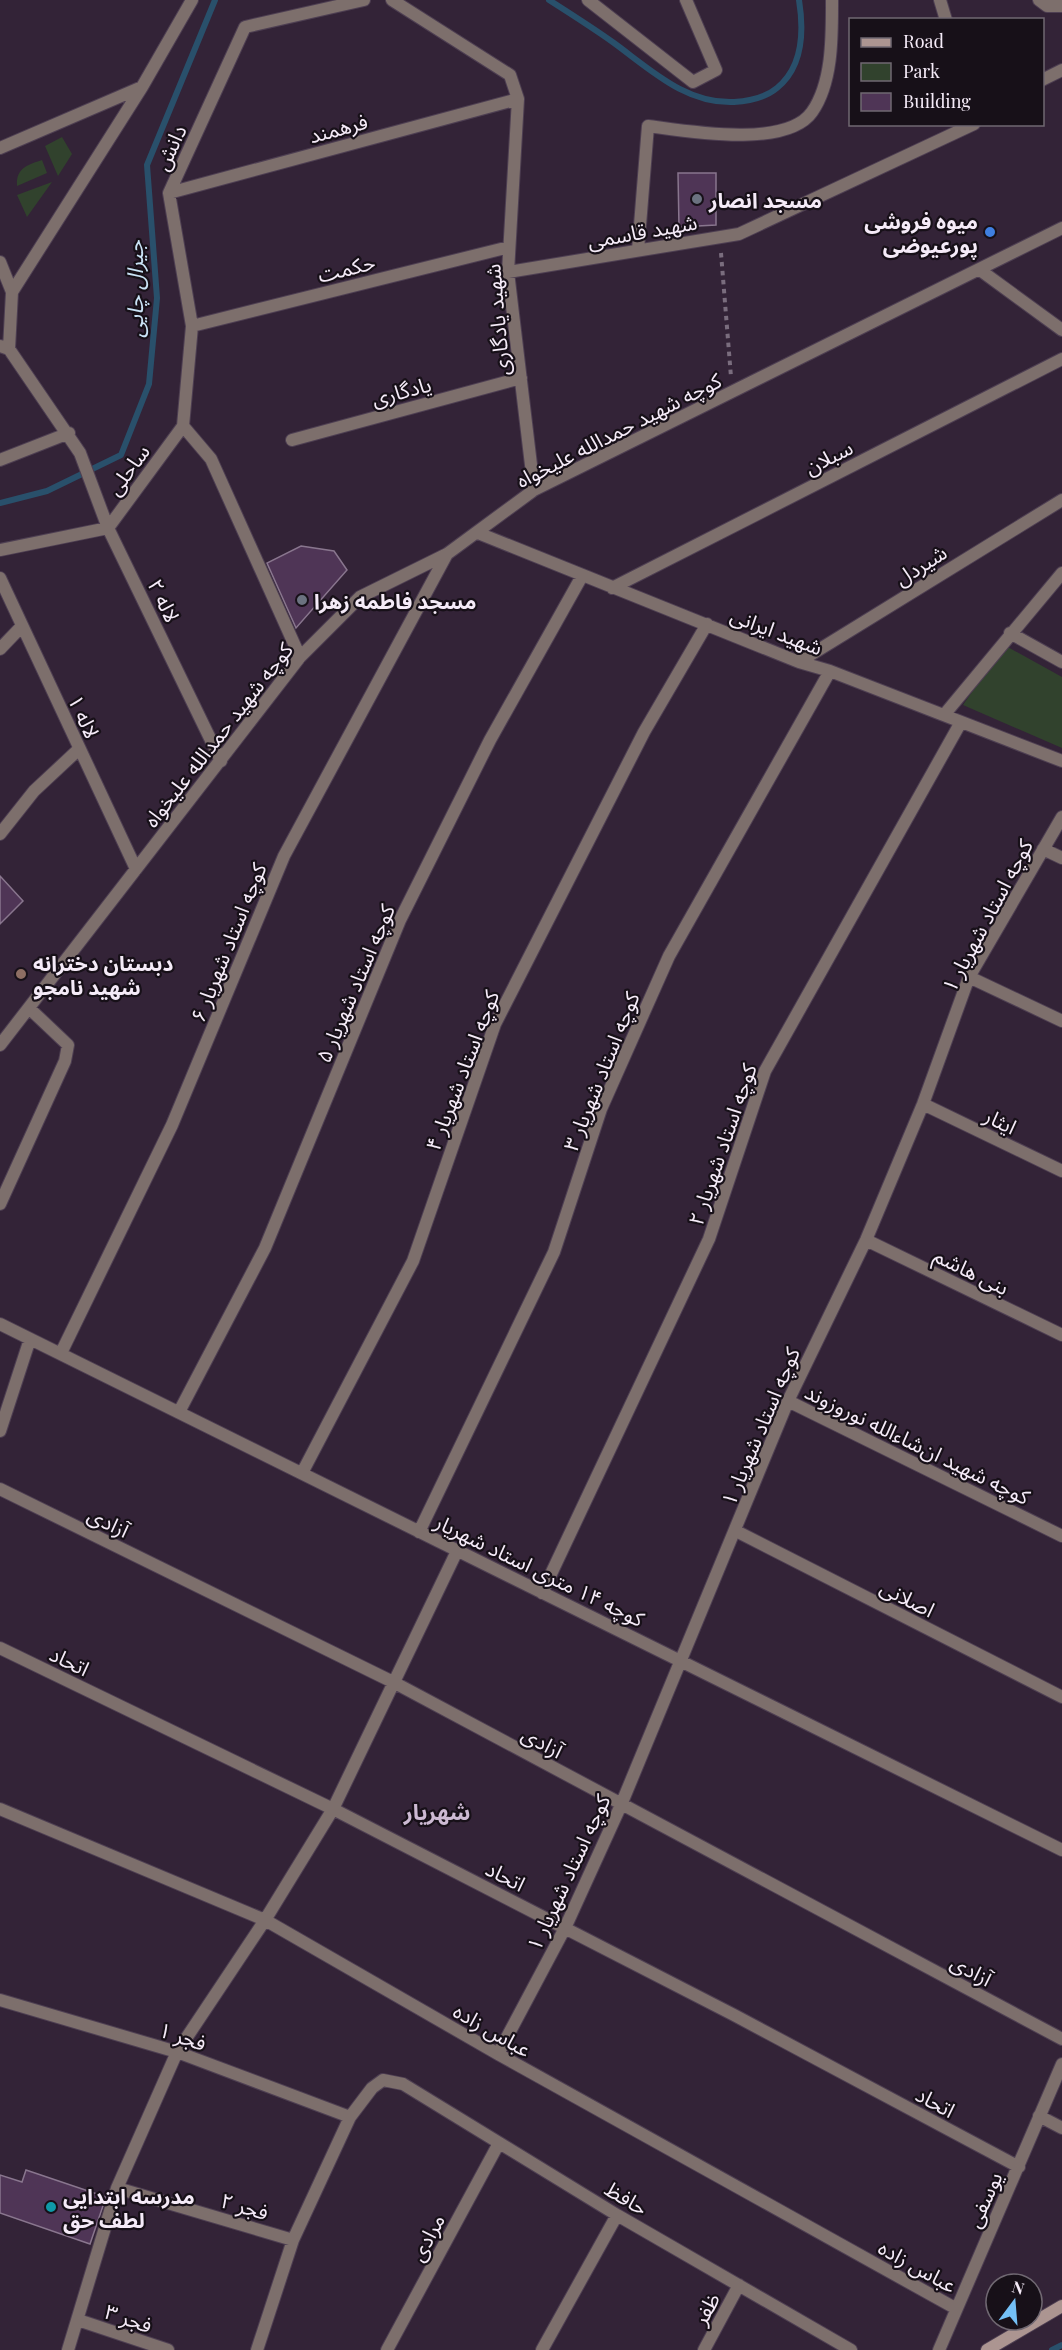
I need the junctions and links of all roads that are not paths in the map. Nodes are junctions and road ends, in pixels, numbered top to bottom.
1 (192, 0) edge
2 (364, 0) edge
3 (392, 0) edge
4 (686, 0) edge
5 (832, 0) edge
6 (940, 0) edge
7 (1038, 0) edge
8 (590, 1) edge
9 (1062, 6) edge
10 (945, 18) edge
11 (1062, 70) edge
12 (1044, 79) edge
13 (142, 87) junction
14 (518, 99) junction
15 (970, 126) edge
16 (0, 148) edge
17 (169, 193) junction
18 (1062, 228) edge
19 (509, 247) junction
20 (638, 250) junction
21 (0, 262) edge
22 (980, 270) junction
23 (508, 272) junction
24 (12, 292) junction
25 (192, 326) junction
26 (1062, 330) edge
27 (5, 347) edge
28 (1062, 359) edge
29 (521, 378) junction
30 (183, 426) junction
31 (69, 434) junction
32 (292, 440) dead end
33 (0, 460) edge
34 (534, 490) junction
35 (1062, 500) edge
36 (1050, 506) junction
37 (1062, 514) edge
38 (108, 528) junction
39 (478, 533) junction
40 (0, 550) edge
41 (447, 554) junction
42 (1062, 573) edge
43 (582, 576) junction
44 (0, 578) edge
45 (612, 588) junction
46 (706, 624) junction
47 (21, 627) junction
48 (1011, 633) junction
49 (0, 649) edge
50 (300, 657) junction
51 (799, 662) junction
52 (1062, 662) edge
53 (830, 671) junction
54 (944, 715) junction
55 (961, 722) junction
56 (79, 749) junction
57 (221, 761) junction
58 (1062, 761) edge
59 (1062, 817) edge
60 (0, 834) edge
61 (1043, 849) junction
62 (1062, 858) edge
63 (136, 869) junction
64 (969, 977) junction
65 (30, 1009) junction
66 (1062, 1021) edge
67 (0, 1045) edge
68 (922, 1104) junction
69 (1062, 1171) edge
70 (0, 1204) edge
71 (866, 1240) junction
72 (0, 1324) edge
73 (1062, 1335) edge
74 (30, 1339) junction
75 (61, 1353) junction
76 (788, 1401) junction
77 (179, 1413) junction
78 (0, 1431) edge
79 (302, 1473) junction
80 (0, 1489) edge
81 (736, 1531) junction
82 (419, 1532) junction
83 (1062, 1536) edge
84 (457, 1551) junction
85 (542, 1593) junction
86 (0, 1648) edge
87 (682, 1661) junction
88 (395, 1683) junction
89 (1062, 1697) edge
90 (621, 1805) junction
91 (0, 1809) edge
92 (333, 1809) junction
93 (1062, 1850) edge
94 (265, 1920) junction
95 (565, 1928) junction
96 (0, 2001) edge
97 (1062, 2039) edge
98 (177, 2052) junction
99 (498, 2054) junction
100 (1062, 2064) edge
101 (1039, 2116) junction
102 (350, 2117) junction
103 (1062, 2128) edge
104 (499, 2143) junction
105 (1019, 2167) junction
106 (117, 2188) junction
107 (617, 2215) junction
108 (293, 2240) junction
109 (739, 2285) junction
110 (1062, 2306) edge
111 (955, 2308) junction
112 (78, 2320) junction
113 (68, 2350) edge
114 (168, 2350) edge
115 (257, 2350) edge
116 (387, 2350) edge
117 (542, 2350) edge
118 (704, 2350) edge
119 (851, 2350) edge
120 (939, 2350) edge
121 (987, 2350) edge

1 - 13 street
2 - 17 street, دانش
3 - 14 street, شهید یادگاری
4 - 8 street
5 - 20 street
6 - 10 street
7 - 9 street
11 - 12 street
13 - 16 street
13 - 24 street
14 - 17 street, فرهمند
14 - 19 street, شهید یادگاری
15 - 20 street, شهید قاسمی
17 - 25 street, دانش
18 - 22 street, کوچه شهید حمدالله علیخواه
19 - 23 street, شهید یادگاری
19 - 25 street, حکمت
20 - 23 street, شهید قاسمی
21 - 24 street
22 - 26 street
22 - 34 street, کوچه شهید حمدالله علیخواه
23 - 29 street, شهید یادگاری
24 - 27 street
25 - 30 street
27 - 31 street, لاله ۲
28 - 45 street, سبلان
29 - 32 street, یادگاری
29 - 34 street, شهید یادگاری
30 - 38 street, ساحلی
30 - 50 street
31 - 33 street
31 - 38 street, لاله ۲
34 - 39 street, کوچه شهید حمدالله علیخواه
35 - 36 street, شیردل
36 - 37 street
36 - 51 street, شیردل
38 - 40 street
38 - 57 street, لاله ۲
39 - 41 street, کوچه شهید حمدالله علیخواه
39 - 43 street, شهید ایرانی
41 - 50 street, کوچه شهید حمدالله علیخواه
41 - 75 street, کوچه استاد شهریار ۶
42 - 48 street
43 - 45 street, شهید ایرانی
43 - 77 street, کوچه استاد شهریار ۵
44 - 47 street, لاله ۱
45 - 46 street, شهید ایرانی
46 - 51 street, شهید ایرانی
46 - 79 street, کوچه استاد شهریار ۴
47 - 49 street
47 - 56 street, لاله ۱
48 - 52 street
48 - 54 street
50 - 57 street, کوچه شهید حمدالله علیخواه
51 - 53 street, شهید ایرانی
53 - 54 street, شهید ایرانی
53 - 82 street, کوچه استاد شهریار ۳
54 - 55 street, شهید ایرانی
55 - 58 street, شهید ایرانی
55 - 85 street, کوچه استاد شهریار ۲
56 - 60 street
56 - 63 street, لاله ۱
57 - 63 street, کوچه شهید حمدالله علیخواه
59 - 61 street, کوچه استاد شهریار ۱
61 - 62 street
61 - 64 street, کوچه استاد شهریار ۱
63 - 65 street, کوچه شهید حمدالله علیخواه
64 - 66 street
64 - 68 street, کوچه استاد شهریار ۱
65 - 67 street, کوچه شهید حمدالله علیخواه
65 - 70 street
68 - 69 street, ایثار
68 - 71 street, کوچه استاد شهریار ۱
71 - 73 street, بنی هاشم
71 - 76 street, کوچه استاد شهریار ۱
72 - 74 street, کوچه ۱۴ متری استاد شهریار
74 - 75 street, کوچه ۱۴ متری استاد شهریار
74 - 78 street
75 - 77 street, کوچه ۱۴ متری استاد شهریار
76 - 81 street, کوچه استاد شهریار ۱
76 - 83 street, کوچه شهید ان‌شاءالله نوروزوند
77 - 79 street, کوچه ۱۴ متری استاد شهریار
79 - 82 street, کوچه ۱۴ متری استاد شهریار
80 - 88 street, آزادی
81 - 87 street, کوچه استاد شهریار ۱
81 - 89 street, اصلانی
82 - 84 street, کوچه ۱۴ متری استاد شهریار
84 - 85 street, کوچه ۱۴ متری استاد شهریار
84 - 88 street
85 - 87 street, کوچه ۱۴ متری استاد شهریار
86 - 92 street, اتحاد
87 - 90 street, کوچه استاد شهریار ۱
87 - 93 street, کوچه ۱۴ متری استاد شهریار
88 - 90 street, آزادی
88 - 92 street
90 - 95 street, کوچه استاد شهریار ۱
90 - 97 street, آزادی
91 - 94 street, عباس زاده
92 - 94 street
92 - 95 street, اتحاد
94 - 98 street
94 - 99 street, عباس زاده
95 - 99 street, کوچه استاد شهریار ۱
95 - 105 street, اتحاد
96 - 98 street, فجر ۱
98 - 102 street, فجر ۱
98 - 106 street
99 - 111 street, عباس زاده
100 - 101 street, یوسفی
101 - 103 street
101 - 105 street, یوسفی
102 - 104 street, حافظ
102 - 108 street
104 - 107 street, حافظ
104 - 116 street, مرادی
105 - 111 street, یوسفی
106 - 108 street, فجر ۲
106 - 112 street
107 - 109 street, حافظ
107 - 117 street
108 - 115 street
109 - 118 street, ظفر
109 - 119 street, حافظ
110 - 121 street
111 - 120 street, یوسفی
112 - 113 street
112 - 114 street, فجر ۳

